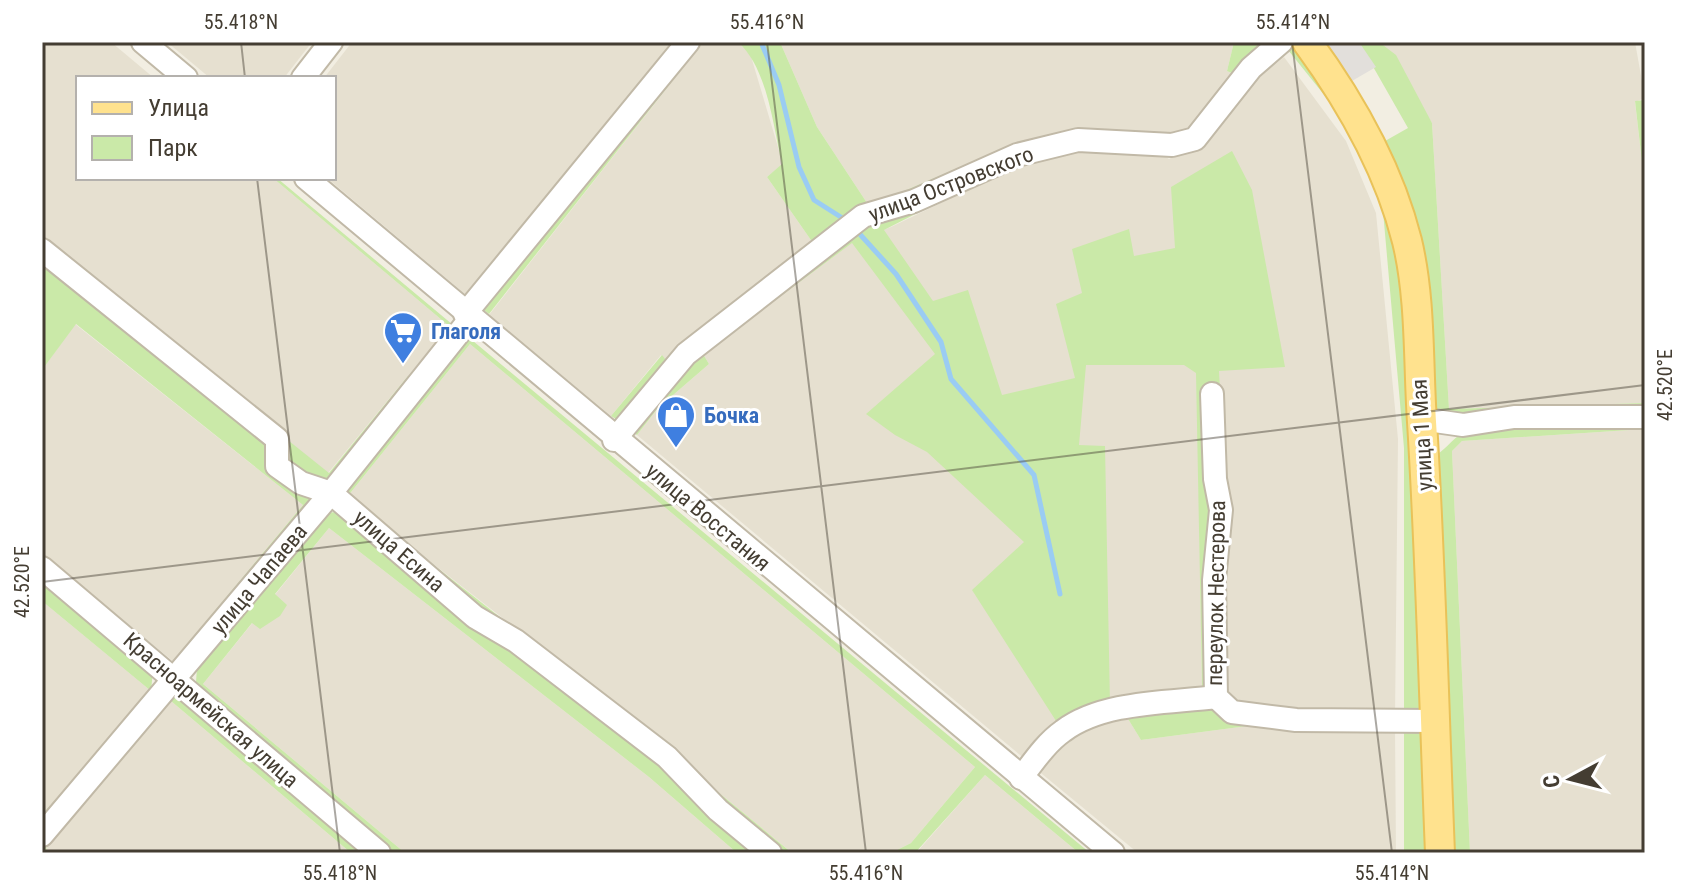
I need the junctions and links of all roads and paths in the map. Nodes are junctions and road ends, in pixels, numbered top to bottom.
1 (143, 42) edge
2 (331, 42) edge
3 (688, 42) edge
4 (1281, 42) edge
5 (1307, 42) edge
6 (184, 76) edge
7 (305, 76) edge
8 (308, 180) edge
9 (42, 250) edge
10 (468, 316) junction
11 (1212, 394) dead end
12 (1645, 417) edge
13 (1421, 419) junction
14 (614, 440) junction
15 (331, 493) junction
16 (42, 568) edge
17 (176, 678) junction
18 (1216, 697) junction
19 (1435, 721) junction
20 (1021, 778) junction
21 (42, 835) edge
22 (379, 853) edge
23 (770, 853) edge
24 (1113, 853) edge
25 (1440, 853) edge

1 - 6 street
2 - 7 street
3 - 10 street, улица Чапаева
4 - 14 street, улица Островского
5 - 13 main road, улица 1 Мая
8 - 10 street, улица Восстания
9 - 15 street, улица Есина
10 - 14 street, улица Восстания
10 - 15 street, улица Чапаева
11 - 18 street, переулок Нестерова
12 - 13 street
13 - 19 main road, улица 1 Мая
14 - 20 street, улица Восстания
15 - 17 street, улица Чапаева
15 - 23 street, улица Есина
16 - 17 street, Красноармейская улица
17 - 21 street, улица Чапаева
17 - 22 street, Красноармейская улица
18 - 19 street, переулок Нестерова
18 - 20 street, переулок Нестерова
19 - 25 main road, улица 1 Мая
20 - 24 street, улица Восстания

